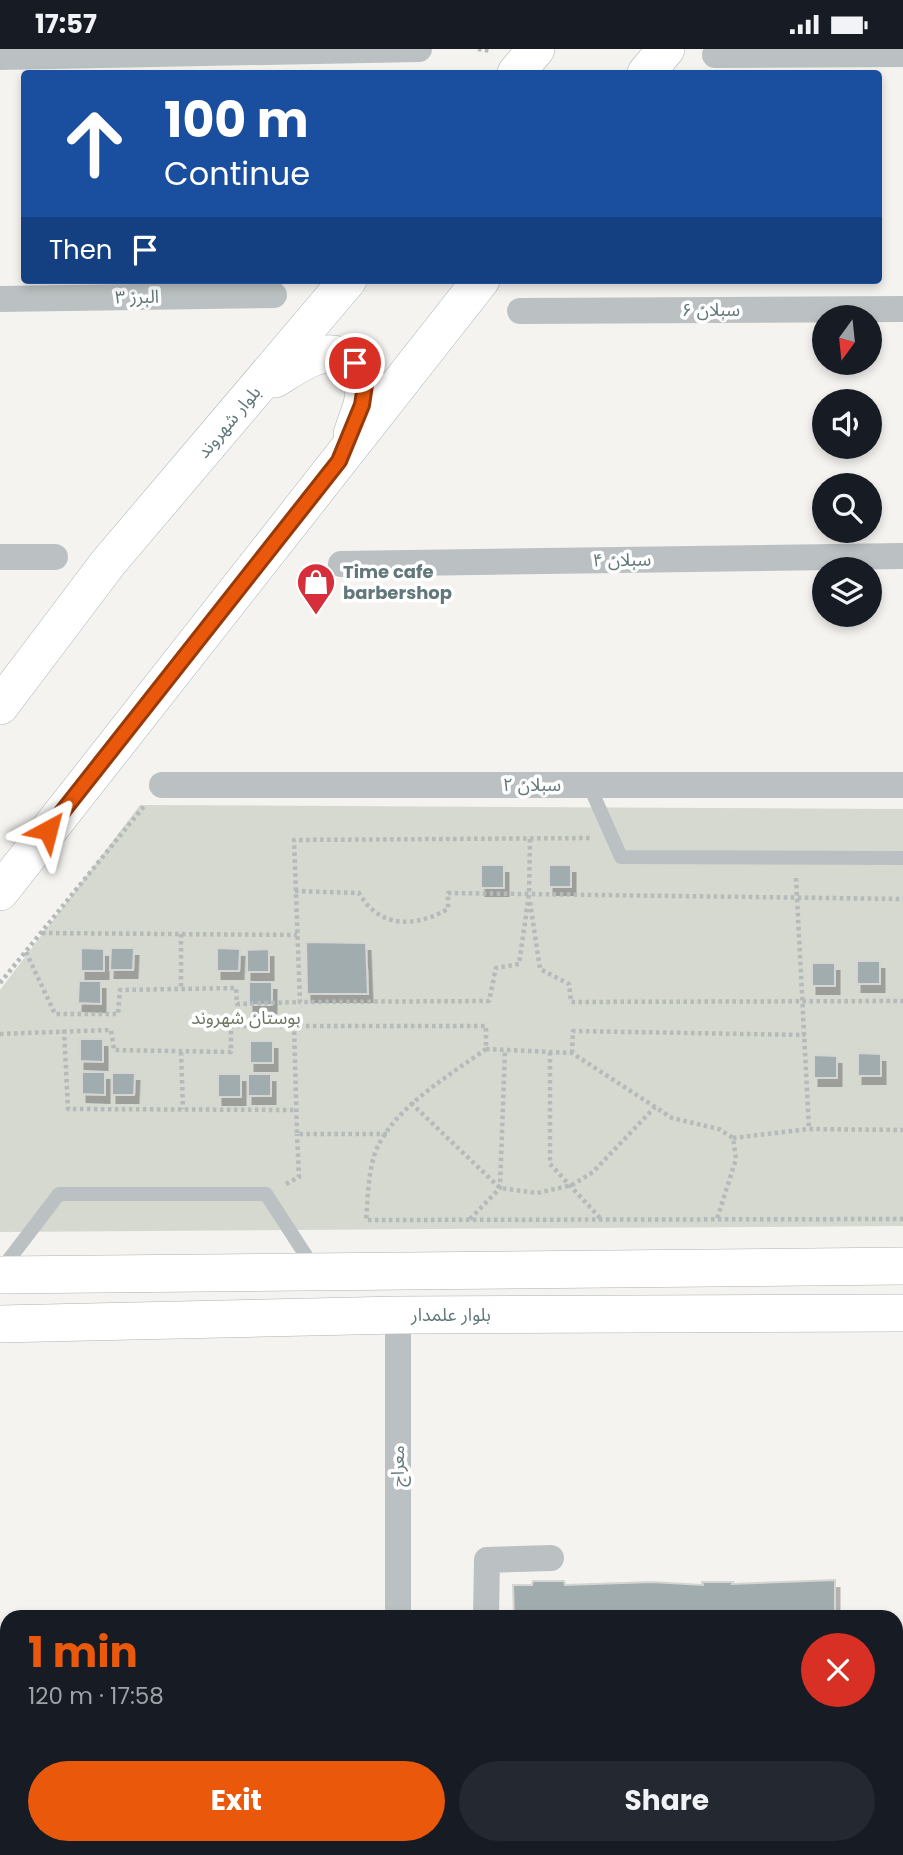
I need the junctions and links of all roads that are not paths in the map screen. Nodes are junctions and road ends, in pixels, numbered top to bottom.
1 (419, 49) edge
2 (536, 49) edge
3 (666, 49) edge
4 (903, 54) edge
5 (715, 55) dead end
6 (0, 57) edge
7 (518, 70) edge
8 (648, 70) edge
9 (345, 284) edge
10 (478, 284) edge
11 (274, 295) dead end
12 (0, 299) edge
13 (903, 309) edge
14 (520, 311) dead end
15 (253, 393) junction
16 (339, 461) junction
17 (903, 556) edge
18 (0, 557) edge
19 (55, 557) dead end
20 (341, 564) dead end
21 (0, 706) edge
22 (162, 785) road end
23 (589, 785) junction
24 (903, 785) edge
25 (903, 858) edge
26 (0, 891) edge
27 (903, 1266) edge
28 (317, 1272) junction
29 (0, 1273) edge
30 (903, 1313) edge
31 (398, 1315) junction
32 (0, 1324) edge
33 (551, 1558) dead end
34 (398, 1610) edge
35 (486, 1610) edge

1 - 6 street
2 - 7 main road
3 - 8 main road
4 - 5 street
9 - 15 main road, بلوار شهروند
10 - 16 main road
11 - 12 street, البرز ۳
13 - 14 street, سبلان ۶
15 - 16 main road
15 - 21 main road, بلوار شهروند
16 - 26 main road
17 - 20 street, سبلان ۴
18 - 19 street
22 - 23 street, سبلان ۲
23 - 24 street, سبلان ۲
23 - 25 lane
27 - 28 main road
28 - 29 main road
28 - 29 lane
30 - 31 main road, بلوار علمدار
31 - 32 main road, بلوار علمدار
31 - 34 street, معراج
33 - 35 street

